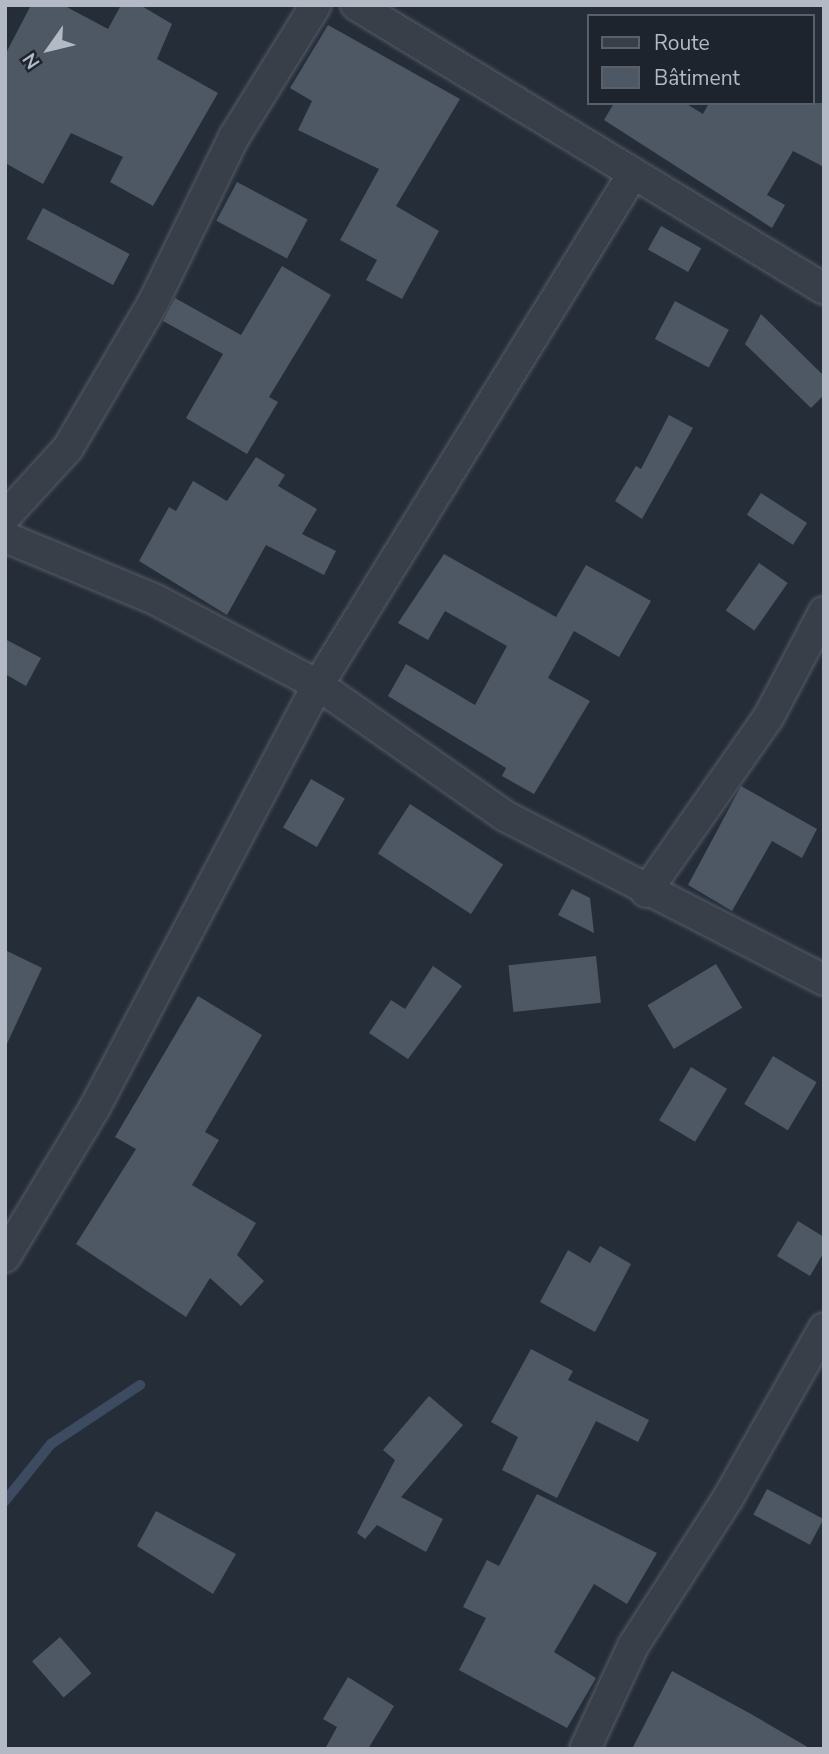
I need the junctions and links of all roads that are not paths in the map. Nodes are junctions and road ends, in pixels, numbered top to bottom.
1 (317, 5) edge
2 (356, 5) edge
3 (633, 174) junction
4 (824, 289) edge
5 (5, 517) edge
6 (5, 537) edge
7 (824, 612) edge
8 (318, 685) junction
9 (646, 892) junction
10 (824, 980) edge
11 (5, 1257) edge
12 (824, 1328) edge
13 (585, 1749) edge

1 - 5 street
2 - 3 street
3 - 4 street
3 - 8 street
6 - 8 street
7 - 9 street
8 - 9 street
8 - 11 street
9 - 10 street
12 - 13 street

